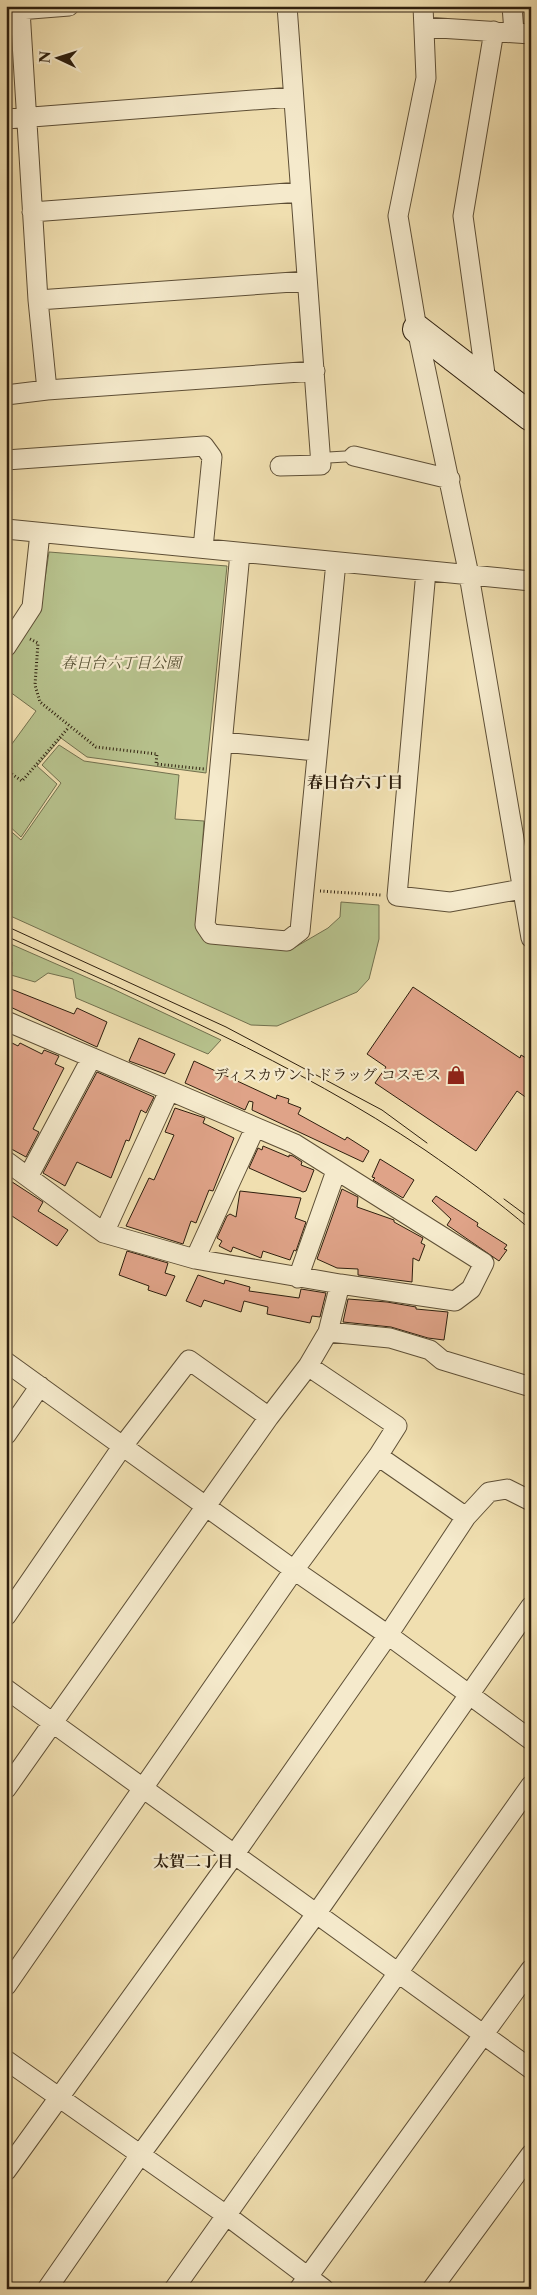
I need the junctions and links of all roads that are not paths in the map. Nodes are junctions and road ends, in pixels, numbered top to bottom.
1 (69, 6) edge
2 (288, 6) edge
3 (423, 6) edge
4 (512, 6) edge
5 (13, 11) edge
6 (424, 27) junction
7 (494, 31) junction
8 (523, 33) edge
9 (293, 97) junction
10 (27, 117) junction
11 (6, 119) edge
12 (300, 192) junction
13 (32, 212) junction
14 (307, 281) junction
15 (38, 300) junction
16 (417, 329) junction
17 (315, 371) junction
18 (486, 381) junction
19 (47, 390) junction
20 (6, 395) edge
21 (531, 417) edge
22 (354, 456) joint
23 (320, 458) junction
24 (6, 460) edge
25 (280, 466) dead end
26 (450, 479) junction
27 (6, 529) edge
28 (40, 533) junction
29 (203, 548) junction
30 (240, 553) junction
31 (336, 562) junction
32 (426, 571) junction
33 (469, 574) junction
34 (531, 581) edge
35 (6, 648) edge
36 (223, 742) junction
37 (316, 751) junction
38 (523, 842) edge
39 (522, 889) junction
40 (531, 938) edge
41 (8, 1026) edge
42 (91, 1059) junction
43 (169, 1091) junction
44 (255, 1128) junction
45 (6, 1161) edge
46 (336, 1171) junction
47 (28, 1176) junction
48 (104, 1233) junction
49 (195, 1259) junction
50 (298, 1278) junction
51 (340, 1284) junction
52 (328, 1332) junction
53 (6, 1362) edge
54 (308, 1366) junction
55 (40, 1386) junction
56 (531, 1387) edge
57 (269, 1417) junction
58 (6, 1435) edge
59 (122, 1447) junction
60 (378, 1456) junction
61 (531, 1501) edge
62 (206, 1507) junction
63 (466, 1517) junction
64 (294, 1570) junction
65 (531, 1606) edge
66 (6, 1616) edge
67 (388, 1635) junction
68 (6, 1689) edge
69 (467, 1694) junction
70 (53, 1722) junction
71 (531, 1740) edge
72 (531, 1785) edge
73 (6, 1789) edge
74 (143, 1790) junction
75 (234, 1855) junction
76 (316, 1914) junction
77 (531, 1969) edge
78 (396, 1973) junction
79 (6, 1986) edge
80 (482, 2035) junction
81 (6, 2060) edge
82 (531, 2070) edge
83 (59, 2098) junction
84 (531, 2154) edge
85 (140, 2155) junction
86 (6, 2171) edge
87 (226, 2215) junction
88 (303, 2283) edge
89 (47, 2289) edge
90 (174, 2289) edge
91 (324, 2289) edge
92 (432, 2289) edge

1 - 5 street
2 - 9 street
3 - 6 street
4 - 8 street
5 - 10 street
6 - 7 street
6 - 16 street
7 - 8 street
7 - 18 street
9 - 10 street
9 - 12 street
10 - 11 street
10 - 13 street
12 - 13 street
12 - 14 street
13 - 15 street
14 - 15 street
14 - 17 street
15 - 19 street
16 - 18 street
16 - 26 street
17 - 19 street
17 - 23 street
18 - 21 street
19 - 20 street
22 - 23 lane
22 - 26 street
23 - 25 street
24 - 29 street
26 - 33 street
27 - 28 street
28 - 29 street
28 - 35 street
29 - 30 street
30 - 31 street
30 - 36 street
31 - 32 street
31 - 37 street
32 - 33 street
32 - 39 street
33 - 34 street
33 - 38 street
36 - 37 street
36 - 37 street
38 - 39 street
39 - 40 street
41 - 42 street
42 - 43 street
42 - 47 street
43 - 44 street
43 - 48 street
44 - 46 street
44 - 49 street
45 - 47 street
46 - 50 street
46 - 51 street
47 - 48 street
48 - 49 street
49 - 50 street
50 - 51 street
51 - 52 street
52 - 54 street
52 - 56 street
53 - 55 street
54 - 57 street
54 - 60 street
55 - 58 street
55 - 59 street
57 - 59 street
57 - 62 street
59 - 62 street
59 - 66 street
60 - 63 street
60 - 64 street
61 - 63 street
62 - 64 street
62 - 70 street
63 - 67 street
64 - 67 street
64 - 74 street
65 - 69 street
67 - 69 street
67 - 75 street
68 - 70 street
69 - 71 street
69 - 76 street
70 - 73 street
70 - 74 street
72 - 78 street
74 - 75 street
74 - 79 street
75 - 76 street
75 - 83 street
76 - 78 street
76 - 85 street
77 - 80 street
78 - 80 street
78 - 87 street
80 - 82 street
80 - 88 street
81 - 83 street
83 - 85 street
83 - 86 street
84 - 92 street
85 - 87 street
85 - 89 street
87 - 88 street
87 - 90 street
88 - 91 street

